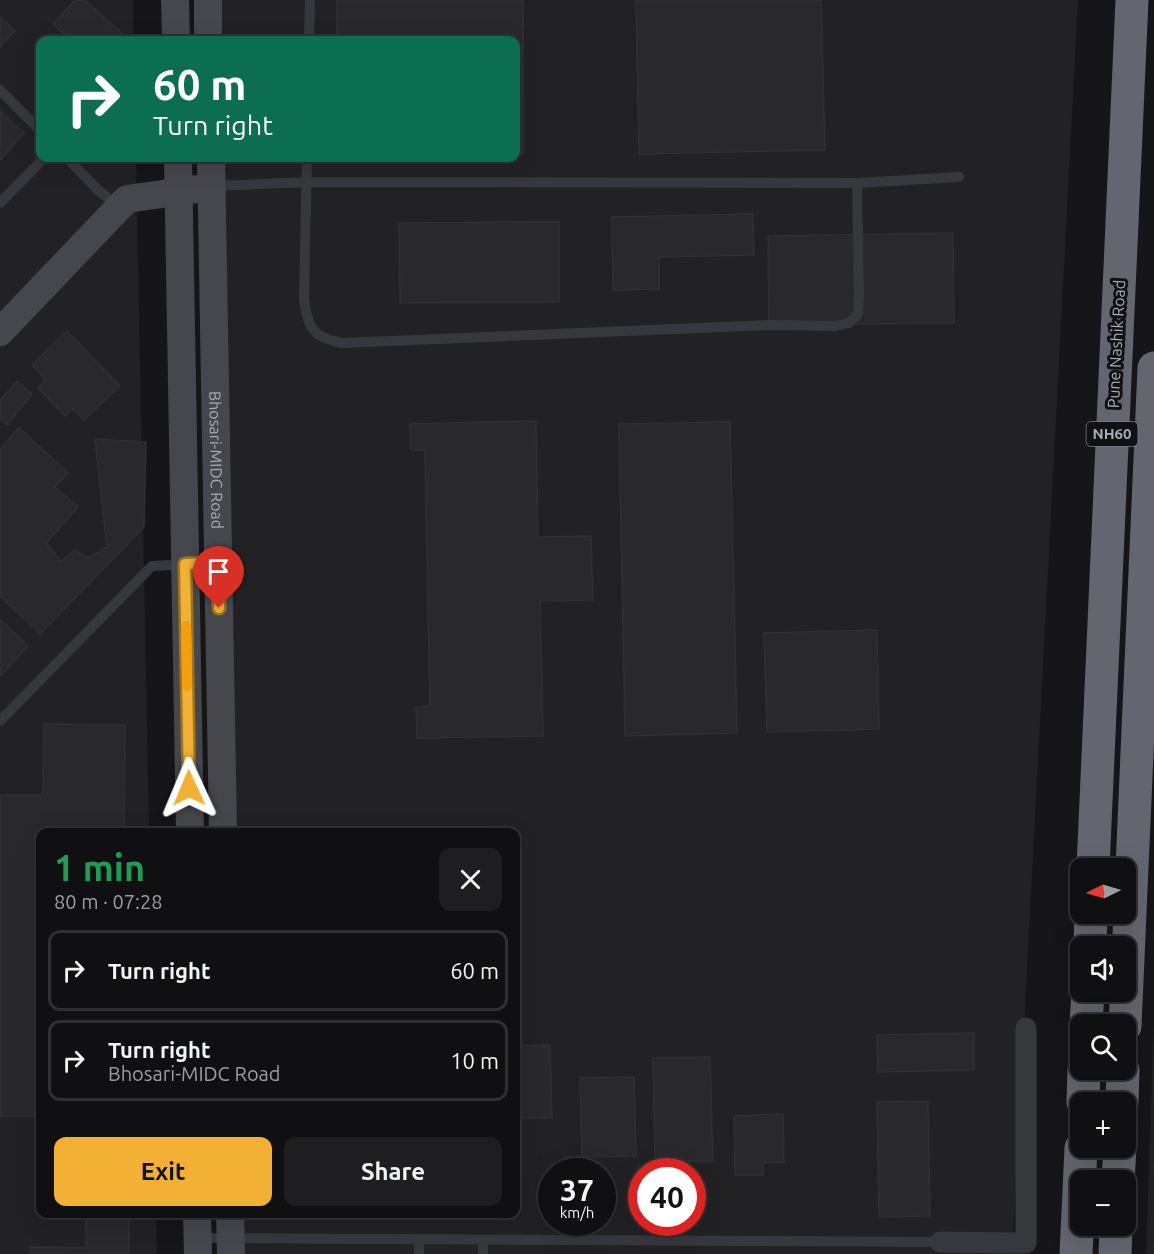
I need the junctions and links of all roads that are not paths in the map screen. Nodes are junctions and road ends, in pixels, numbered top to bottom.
1 (175, 0) edge
2 (208, 0) edge
3 (310, 0) edge
4 (1132, 0) edge
5 (176, 36) edge
6 (208, 36) edge
7 (309, 36) edge
8 (0, 90) edge
9 (36, 126) edge
10 (40, 162) edge
11 (71, 162) edge
12 (178, 162) edge
13 (211, 162) edge
14 (307, 162) edge
15 (959, 177) dead end
16 (306, 182) junction
17 (857, 183) junction
18 (211, 186) junction
19 (179, 192) junction
20 (0, 203) edge
21 (119, 207) junction
22 (0, 332) edge
23 (1154, 368) edge
24 (218, 563) junction
25 (185, 564) junction
26 (0, 721) edge
27 (190, 828) edge
28 (223, 828) edge
29 (1093, 858) edge
30 (1126, 1014) edge
31 (1026, 1028) dead end
32 (1081, 1158) edge
33 (198, 1235) edge
34 (231, 1235) edge
35 (1116, 1236) edge
36 (419, 1240) junction
37 (483, 1240) junction
38 (940, 1242) joint
39 (419, 1254) edge
40 (483, 1254) edge
41 (1076, 1254) edge
42 (1115, 1254) edge

1 - 5 street
2 - 6 street
3 - 7 lane
4 - 29 highway, Pune Nashik Road / NH60
8 - 9 lane
10 - 20 lane
11 - 21 lane
12 - 19 street, Bhosari-MIDC Road
13 - 18 street, Bhosari-MIDC Road
14 - 16 lane
15 - 17 lane
16 - 17 lane
16 - 17 lane
16 - 18 lane
18 - 19 street
18 - 24 street, Bhosari-MIDC Road
19 - 21 street
19 - 25 street, Bhosari-MIDC Road
21 - 22 street
23 - 30 highway, NH60
24 - 25 lane
24 - 28 street, Bhosari-MIDC Road
25 - 26 lane
25 - 27 street, Bhosari-MIDC Road
31 - 38 street
32 - 41 highway
33 - 34 lane
34 - 36 lane
35 - 42 highway
36 - 37 lane
36 - 39 lane
37 - 38 lane
37 - 40 lane

